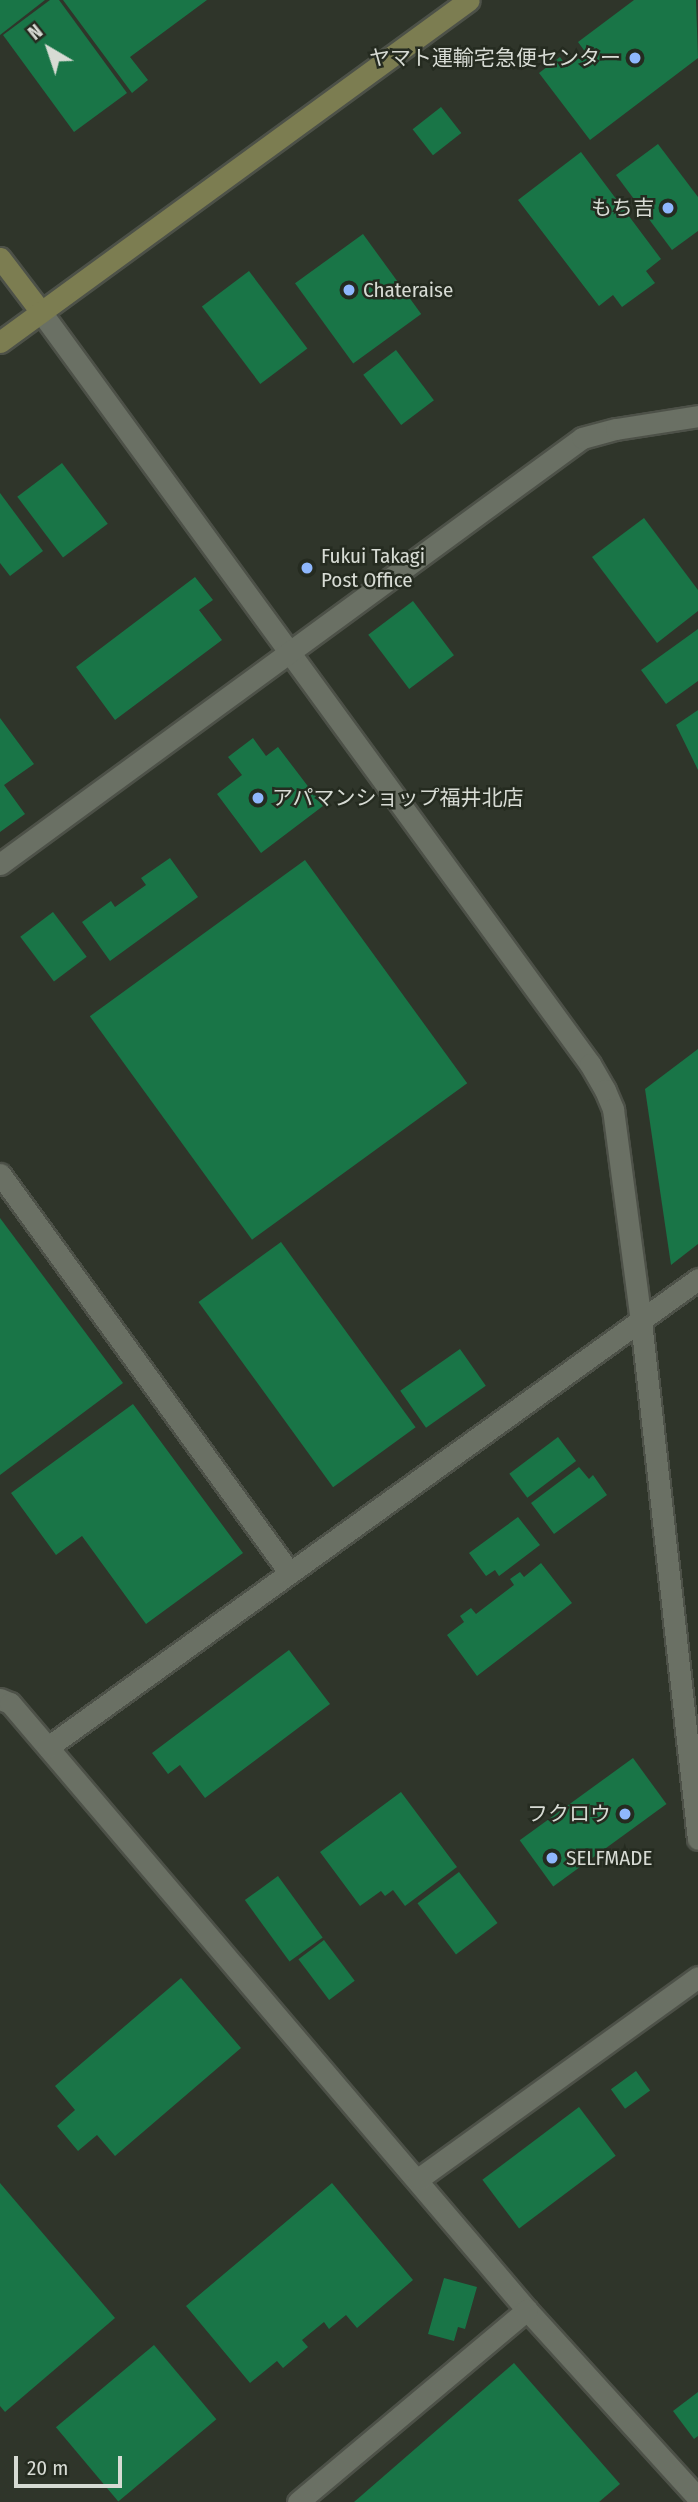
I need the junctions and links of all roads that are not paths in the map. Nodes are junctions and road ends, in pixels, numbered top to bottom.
1 (459, 3) edge
2 (0, 258) edge
3 (41, 312) junction
4 (0, 342) edge
5 (698, 416) edge
6 (289, 653) junction
7 (0, 864) edge
8 (0, 1174) edge
9 (698, 1279) edge
10 (640, 1321) junction
11 (289, 1572) junction
12 (0, 1699) edge
13 (48, 1747) junction
14 (698, 1839) edge
15 (698, 1977) edge
16 (418, 2179) junction
17 (527, 2310) junction
18 (698, 2498) edge
19 (298, 2502) edge

1 - 3 street
2 - 3 street
3 - 4 street
3 - 6 street
5 - 6 street
6 - 7 street
6 - 10 street
8 - 11 street
9 - 10 street
10 - 11 street
10 - 14 street
11 - 13 street
12 - 13 street
13 - 16 street
15 - 16 street
16 - 17 street
17 - 18 street
17 - 19 street

